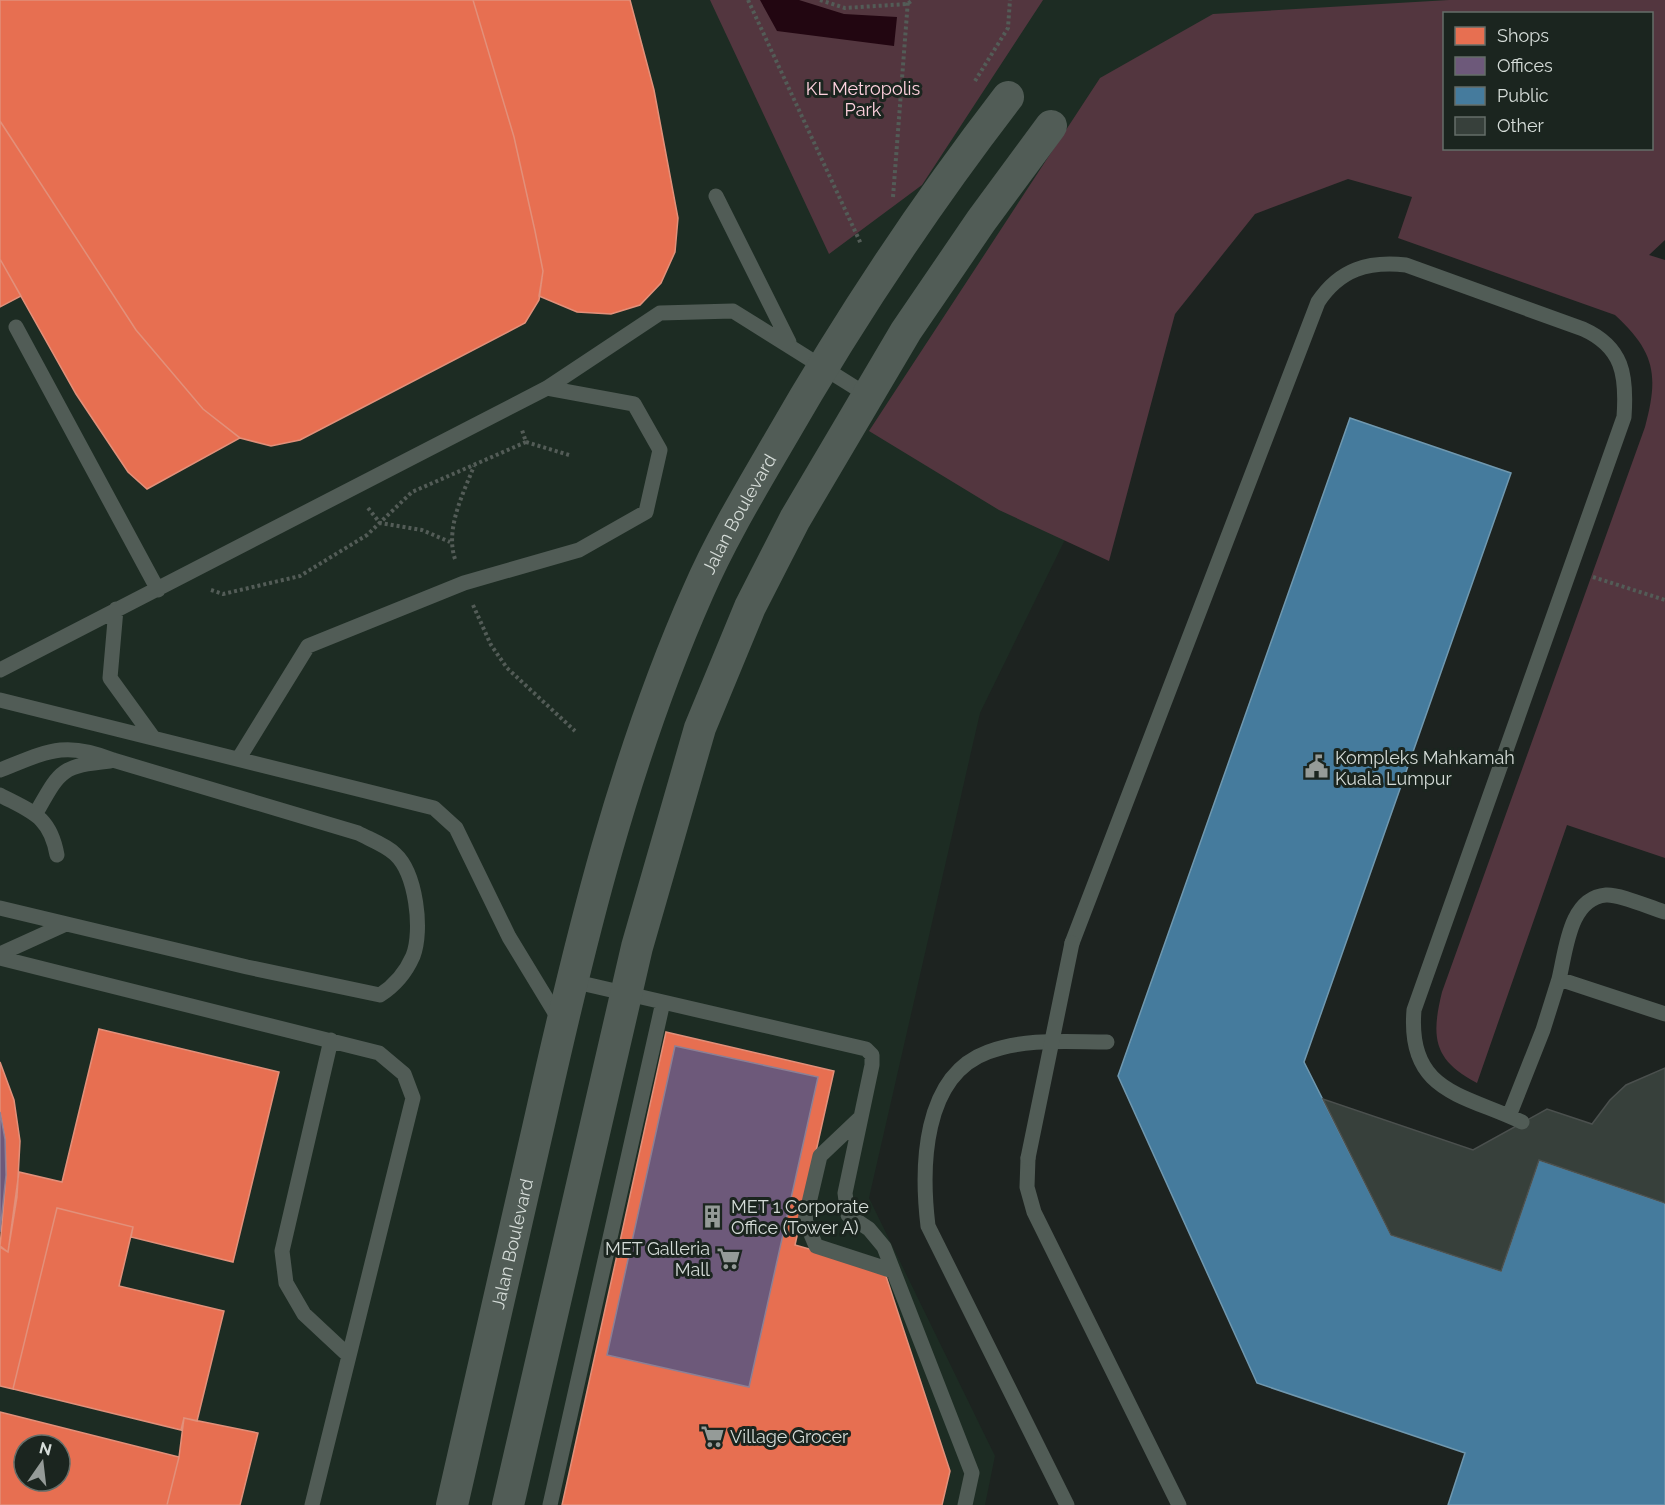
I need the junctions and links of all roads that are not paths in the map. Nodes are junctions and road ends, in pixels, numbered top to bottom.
1 (1008, 97) dead end
2 (1051, 126) dead end
3 (716, 196) dead end
4 (16, 327) dead end
5 (790, 345) junction
6 (822, 366) junction
7 (548, 388) junction
8 (867, 395) junction
9 (158, 590) junction
10 (116, 609) junction
11 (0, 670) edge
12 (0, 700) edge
13 (152, 736) junction
14 (239, 758) junction
15 (113, 760) junction
16 (0, 770) edge
17 (0, 795) edge
18 (36, 813) junction
19 (57, 855) dead end
20 (0, 908) edge
21 (1665, 912) edge
22 (66, 924) junction
23 (0, 956) edge
24 (1559, 979) junction
25 (572, 981) junction
26 (627, 993) junction
27 (663, 1002) junction
28 (1665, 1014) edge
29 (562, 1023) junction
30 (330, 1040) junction
31 (1107, 1042) dead end
32 (859, 1119) junction
33 (895, 1276) junction
34 (900, 1321) dead end
35 (349, 1356) junction
36 (312, 1505) edge
37 (452, 1505) edge
38 (508, 1505) edge
39 (550, 1505) edge
40 (965, 1505) edge
41 (1067, 1505) edge
42 (1179, 1505) edge

1 - 6 street, Jalan Boulevard
2 - 8 street
3 - 5 lane
4 - 9 lane
5 - 6 lane
5 - 7 lane
6 - 8 lane
6 - 25 street, Jalan Boulevard
7 - 9 lane
7 - 14 lane
8 - 26 street
9 - 10 lane
10 - 11 lane
10 - 13 lane
12 - 13 lane
13 - 14 lane
14 - 29 lane
15 - 16 lane
15 - 18 lane
15 - 22 lane
17 - 18 lane
18 - 19 lane
20 - 22 lane
21 - 24 lane
22 - 23 lane
23 - 30 lane
24 - 28 lane
24 - 42 lane, bridge
25 - 26 lane
25 - 29 street, Jalan Boulevard
26 - 27 lane
26 - 38 street
27 - 32 lane
27 - 39 lane
29 - 37 street, Jalan Boulevard
30 - 35 lane
30 - 35 lane
31 - 41 lane
32 - 33 lane
32 - 33 lane
33 - 34 lane
33 - 40 lane
35 - 36 lane

